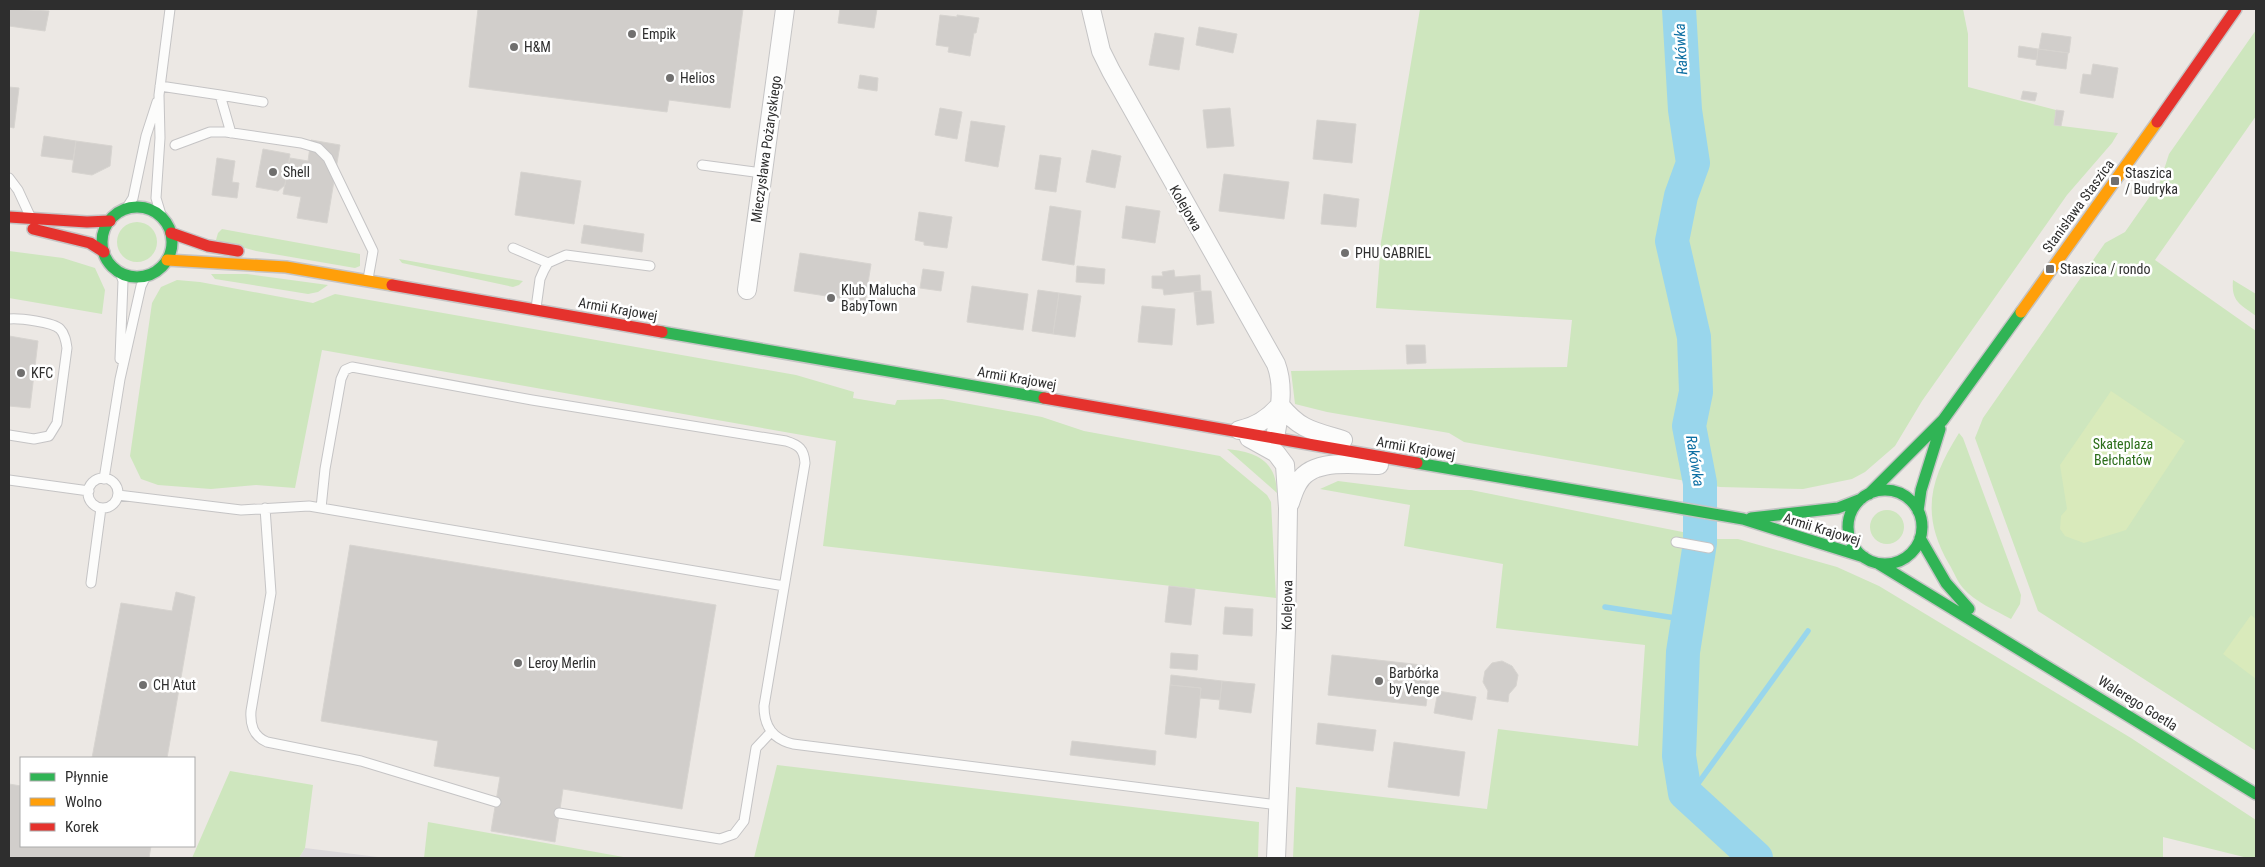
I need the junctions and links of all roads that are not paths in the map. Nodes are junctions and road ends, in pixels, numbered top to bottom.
1 (170, 9) edge
2 (785, 9) edge
3 (1090, 9) edge
4 (2236, 9) edge
5 (159, 91) junction
6 (220, 95) junction
7 (264, 102) dead end
8 (231, 133) junction
9 (175, 145) dead end
10 (702, 165) dead end
11 (762, 173) junction
12 (9, 178) edge
13 (126, 209) junction
14 (9, 217) edge
15 (31, 218) junction
16 (162, 218) junction
17 (110, 221) junction
18 (9, 222) edge
19 (171, 233) junction
20 (514, 248) dead end
21 (104, 252) junction
22 (167, 260) junction
23 (548, 263) junction
24 (650, 266) dead end
25 (286, 267) junction
26 (120, 272) junction
27 (146, 276) junction
28 (367, 282) junction
29 (747, 290) dead end
30 (535, 310) junction
31 (9, 319) edge
32 (120, 379) junction
33 (1280, 405) junction
34 (1943, 420) junction
35 (1236, 431) junction
36 (9, 435) edge
37 (1276, 438) junction
38 (1428, 466) junction
39 (104, 479) junction
40 (9, 480) edge
41 (88, 491) junction
42 (118, 495) junction
43 (1865, 496) junction
44 (101, 508) junction
45 (265, 508) junction
46 (321, 508) junction
47 (1288, 508) junction
48 (1918, 511) junction
49 (1743, 519) junction
50 (1920, 538) junction
51 (1676, 542) dead end
52 (1709, 548) dead end
53 (1864, 557) junction
54 (1880, 564) junction
55 (91, 583) dead end
56 (784, 586) junction
57 (2003, 639) junction
58 (771, 732) junction
59 (2256, 794) edge
60 (496, 802) dead end
61 (1278, 805) junction
62 (560, 813) dead end
63 (1276, 858) edge

1 - 5 lane
2 - 11 street, Mieczysława Pożaryskiego
3 - 33 street, Kolejowa
4 - 34 street, Stanisława Staszica
5 - 6 lane
5 - 13 lane
5 - 16 lane
6 - 7 lane
6 - 8 lane
8 - 9 lane
8 - 28 lane
10 - 11 lane
11 - 29 street, Mieczysława Pożaryskiego
12 - 15 lane
13 - 16 street
13 - 17 street
14 - 15 street
15 - 17 street
16 - 19 street
17 - 21 street
18 - 21 street
19 - 22 street
19 - 25 street
20 - 23 lane
21 - 26 street
22 - 25 street
22 - 27 street
23 - 24 lane
23 - 30 lane
25 - 28 street, Armii Krajowej
26 - 27 street
26 - 32 lane
27 - 32 lane
28 - 30 street, Armii Krajowej
30 - 35 street, Armii Krajowej
31 - 36 lane
32 - 39 lane
33 - 35 street
33 - 37 street, Kolejowa
33 - 38 street
34 - 43 street, Stanisława Staszica
34 - 48 street, Stanisława Staszica
35 - 37 street, Armii Krajowej
35 - 47 street, Kolejowa
37 - 38 street, Armii Krajowej
38 - 47 street
38 - 49 street, Armii Krajowej
39 - 41 lane
39 - 42 lane
40 - 41 lane
41 - 44 lane
42 - 44 lane
42 - 45 lane
43 - 48 street
43 - 49 street, Armii Krajowej
43 - 53 street
44 - 55 lane
45 - 46 lane
45 - 60 lane
46 - 56 lane
46 - 56 lane
47 - 61 street, Kolejowa
48 - 50 street
49 - 53 street, Armii Krajowej
50 - 54 street
50 - 57 street, Walerego Goetla
51 - 52 lane
53 - 54 street
54 - 57 street, Walerego Goetla
56 - 58 lane
57 - 59 street, Walerego Goetla
58 - 61 lane
58 - 62 lane
61 - 63 street, Kolejowa

